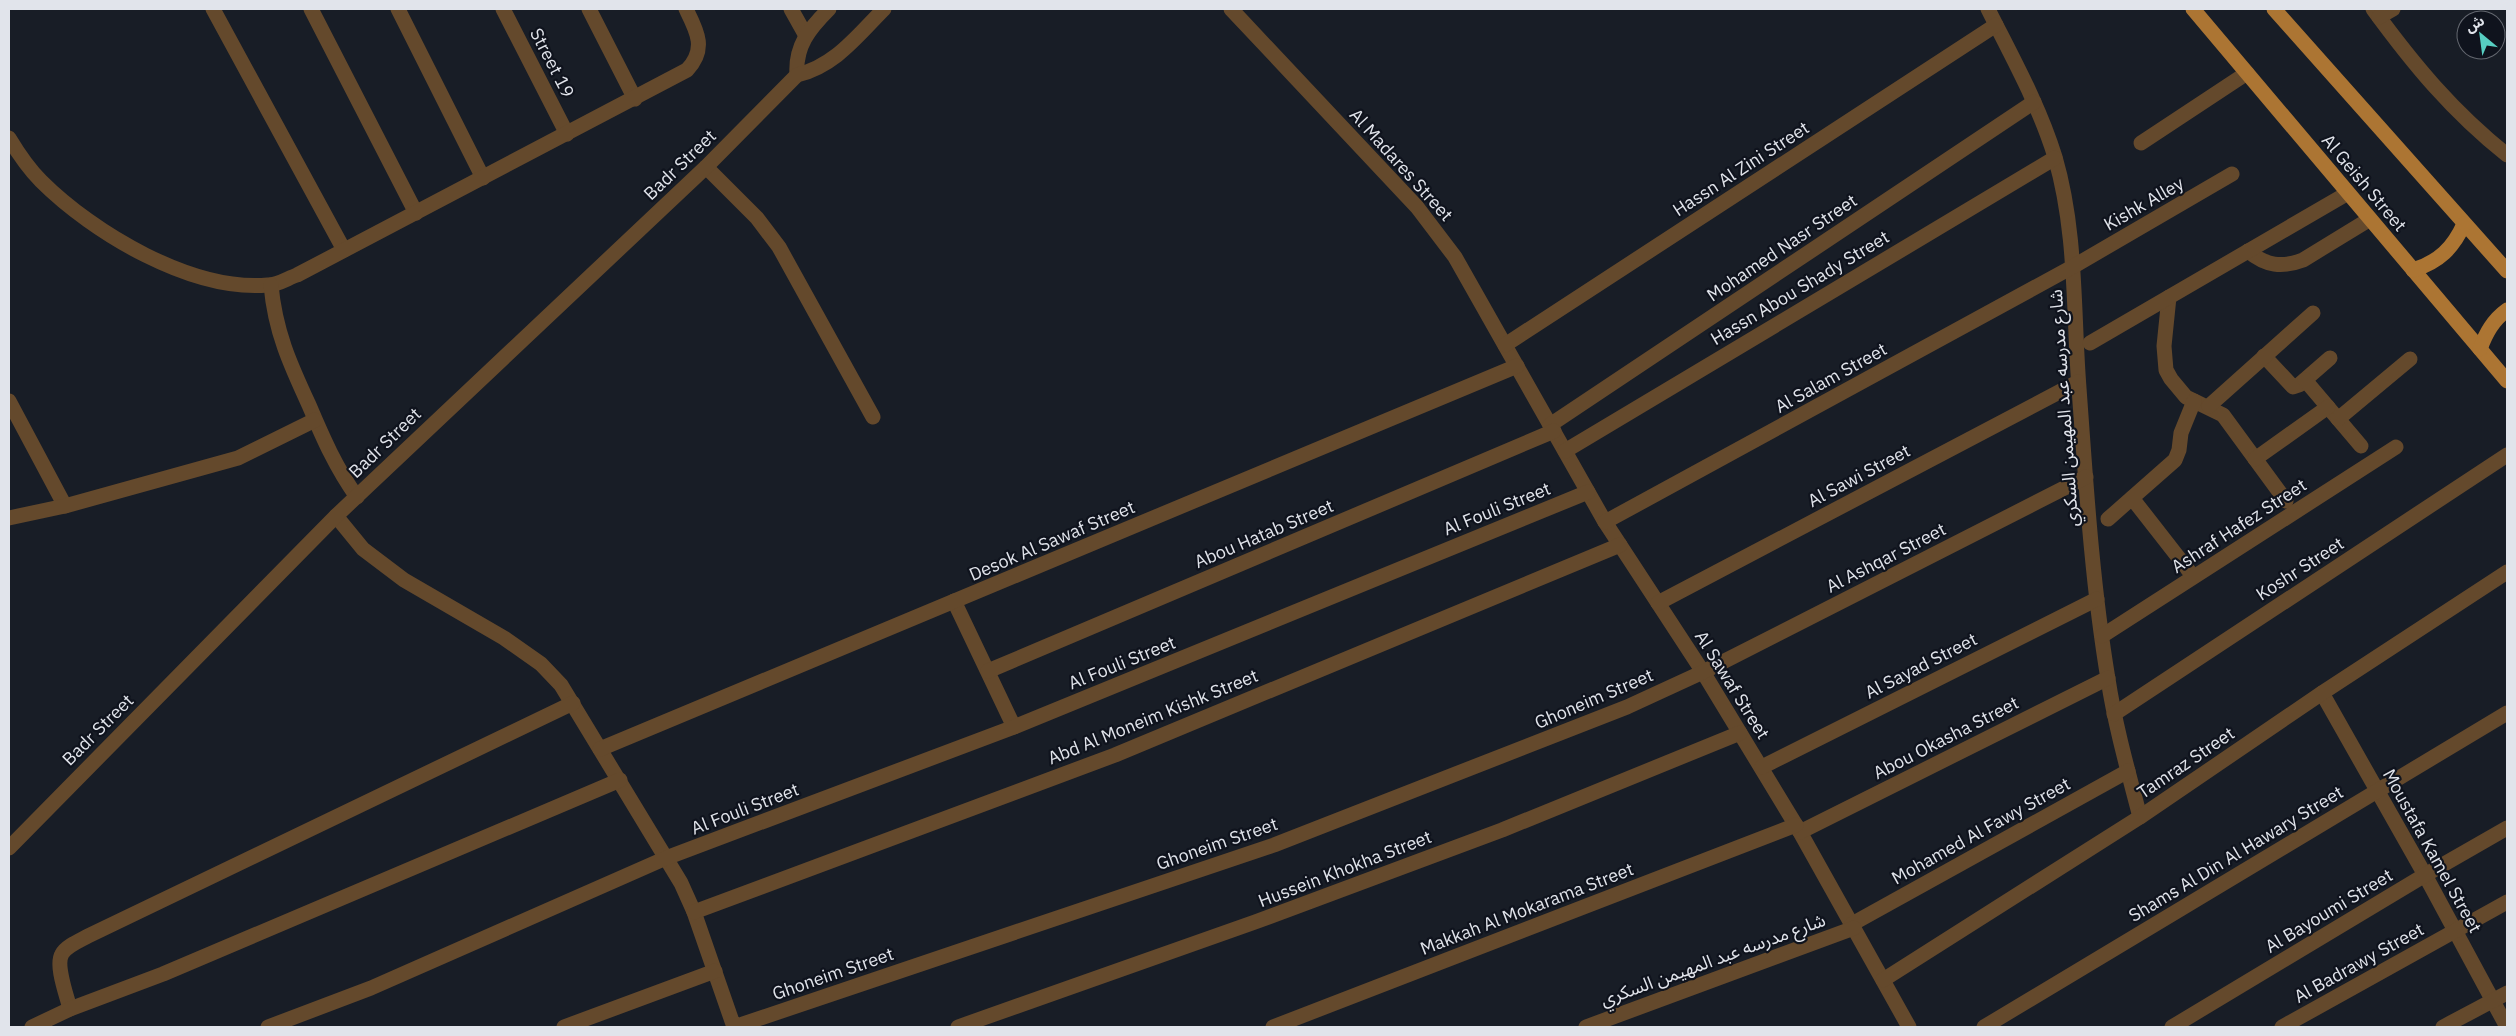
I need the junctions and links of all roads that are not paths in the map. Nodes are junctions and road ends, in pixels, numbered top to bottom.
1 (213, 9) edge
2 (311, 9) edge
3 (398, 9) edge
4 (503, 9) edge
5 (589, 9) edge
6 (686, 9) edge
7 (791, 9) edge
8 (829, 9) edge
9 (884, 9) edge
10 (1231, 9) edge
11 (1988, 9) edge
12 (2194, 9) edge
13 (2274, 9) edge
14 (2393, 9) edge
15 (2376, 13) edge
16 (1996, 25) junction
17 (805, 34) junction
18 (2246, 73) junction
19 (797, 75) junction
20 (635, 99) junction
21 (2034, 102) junction
22 (567, 134) junction
23 (9, 138) edge
24 (2141, 143) dead end
25 (2507, 155) edge
26 (2055, 158) junction
27 (706, 167) junction
28 (2232, 174) dead end
29 (483, 178) junction
30 (2348, 193) junction
31 (416, 213) junction
32 (2370, 219) junction
33 (2464, 224) junction
34 (344, 250) junction
35 (2248, 251) junction
36 (2074, 266) junction
37 (2413, 270) junction
38 (2507, 271) edge
39 (270, 285) junction
40 (2169, 298) junction
41 (2507, 310) edge
42 (2313, 312) dead end
43 (2090, 343) dead end
44 (1505, 345) junction
45 (2480, 349) junction
46 (2264, 356) junction
47 (2330, 358) dead end
48 (2410, 359) dead end
49 (1517, 366) junction
50 (2305, 380) junction
51 (2507, 381) edge
52 (2078, 382) junction
53 (9, 401) edge
54 (2194, 402) junction
55 (2209, 406) junction
56 (2333, 413) junction
57 (872, 416) dead end
58 (315, 420) junction
59 (1552, 428) junction
60 (2361, 446) dead end
61 (2396, 447) dead end
62 (1565, 451) junction
63 (2507, 455) edge
64 (2255, 459) junction
65 (2086, 478) junction
66 (1588, 492) junction
67 (357, 497) junction
68 (2132, 498) junction
69 (2286, 501) dead end
70 (65, 506) junction
71 (336, 516) junction
72 (9, 518) edge
73 (2108, 519) dead end
74 (1605, 522) junction
75 (1620, 545) junction
76 (2189, 571) dead end
77 (2507, 572) edge
78 (2097, 599) junction
79 (954, 602) junction
80 (1658, 603) junction
81 (2102, 636) junction
82 (988, 671) junction
83 (1703, 672) junction
84 (2108, 678) junction
85 (2322, 693) junction
86 (573, 703) junction
87 (2507, 713) edge
88 (2114, 714) junction
89 (1014, 727) junction
90 (1740, 733) junction
91 (600, 749) junction
92 (1762, 768) junction
93 (2128, 771) junction
94 (620, 780) junction
95 (2377, 790) junction
96 (2140, 817) junction
97 (2507, 828) edge
98 (1798, 829) junction
99 (9, 848) edge
100 (666, 858) junction
101 (2425, 875) junction
102 (2507, 902) edge
103 (694, 912) junction
104 (1853, 926) junction
105 (2455, 931) junction
106 (715, 971) junction
107 (1883, 980) junction
108 (2507, 993) edge
109 (2493, 1001) junction
110 (70, 1009) junction
111 (1905, 1026) edge
112 (32, 1027) edge
113 (268, 1027) edge
114 (564, 1027) edge
115 (734, 1027) edge
116 (958, 1027) edge
117 (1273, 1027) edge
118 (1586, 1027) edge
119 (1984, 1027) edge
120 (2172, 1027) edge
121 (2282, 1027) edge
122 (2443, 1027) edge
123 (2507, 1027) edge

1 - 34 street
2 - 31 street
3 - 29 street
4 - 22 street, Street 19
5 - 20 street
6 - 20 street
7 - 17 street
8 - 17 street
9 - 19 street, Badr Street
10 - 44 street, Al Madares Street
11 - 16 street, شارع مدرسه عبد المهيمن السكري
12 - 18 main road, Al Geish Street
13 - 33 main road
14 - 15 street
15 - 25 street
16 - 21 street, شارع مدرسه عبد المهيمن السكري
16 - 44 street, Hassn Al Zini Street
17 - 19 street
18 - 24 street
18 - 30 main road, Al Geish Street
19 - 27 street, Badr Street
20 - 22 street
21 - 26 street, شارع مدرسه عبد المهيمن السكري
21 - 59 street, Mohamed Nasr Street
22 - 29 street
23 - 39 street
26 - 36 street, شارع مدرسه عبد المهيمن السكري
26 - 62 street, Hassn Abou Shady Street
27 - 57 street
27 - 67 street, Badr Street
28 - 36 street, Kishk Alley
29 - 31 street
30 - 32 main road, Al Geish Street
30 - 35 street
31 - 34 street
32 - 35 street
32 - 37 main road, Al Geish Street
33 - 37 main road
33 - 38 main road
34 - 39 street
35 - 40 street
36 - 52 street, شارع مدرسه عبد المهيمن السكري
36 - 74 street, Al Salam Street
37 - 45 main road, Al Geish Street
39 - 58 street
40 - 43 street
40 - 54 street
41 - 45 main road
42 - 46 street
44 - 49 street, Al Madares Street
45 - 51 main road, Al Geish Street
46 - 50 street
46 - 55 street
47 - 50 street
48 - 56 street
49 - 59 street, Al Sawaf Street
49 - 79 street, Desok Al Sawaf Street
50 - 56 street
52 - 65 street, شارع مدرسه عبد المهيمن السكري
52 - 80 street, Al Sawi Street
53 - 70 street
54 - 55 street
54 - 68 street
55 - 64 street
56 - 60 street
56 - 64 street
58 - 67 street
58 - 70 street
59 - 62 street, Al Sawaf Street
59 - 82 street, Abou Hatab Street
61 - 81 street, Ashraf Hafez Street
62 - 66 street, Al Sawaf Street
63 - 88 street, Koshr Street
64 - 69 street
65 - 78 street, شارع مدرسه عبد المهيمن السكري
65 - 83 street, Al Ashqar Street
66 - 74 street, Al Sawaf Street
66 - 89 street, Al Fouli Street
67 - 71 street, Badr Street
68 - 73 street
68 - 76 street
70 - 72 street
71 - 86 street
71 - 99 street, Badr Street
74 - 75 street, Al Sawaf Street
75 - 80 street, Al Sawaf Street
75 - 103 street, Abd Al Moneim Kishk Street
77 - 85 street, Tamraz Street
78 - 81 street, شارع مدرسه عبد المهيمن السكري
78 - 92 street, Al Sayad Street
79 - 82 street
79 - 91 street, Desok Al Sawaf Street
80 - 83 street, Al Sawaf Street
81 - 84 street, شارع مدرسه عبد المهيمن السكري
82 - 89 street
83 - 90 street, Al Sawaf Street
83 - 115 street, Ghoneim Street
84 - 88 street, شارع مدرسه عبد المهيمن السكري
84 - 98 street, Abou Okasha Street
85 - 95 street, Moustafa Kamel Street
85 - 96 street, Tamraz Street
86 - 91 street
86 - 110 street
87 - 95 street, Shams Al Din Al Hawary Street
88 - 93 street, شارع مدرسه عبد المهيمن السكري
89 - 100 street, Al Fouli Street
90 - 92 street, Al Sawaf Street
90 - 116 street, Hussein Khokha Street
91 - 94 street
92 - 98 street, Al Sawaf Street
93 - 96 street, شارع مدرسه عبد المهيمن السكري
93 - 104 street, Mohamed Al Fawy Street
94 - 100 street
94 - 110 street
95 - 101 street, Moustafa Kamel Street
95 - 119 street, Shams Al Din Al Hawary Street
96 - 107 street, Tamraz Street
97 - 101 street, Al Bayoumi Street
98 - 104 street, Al Sawaf Street
98 - 117 street, Makkah Al Mokarama Street
100 - 103 street
100 - 113 street, Al Fouli Street
101 - 105 street, Moustafa Kamel Street
101 - 120 street, Al Bayoumi Street
102 - 105 street, Al Badrawy Street
103 - 106 street
104 - 107 street, Al Sawaf Street
104 - 118 street, شارع مدرسه عبد المهيمن السكري
105 - 109 street, Moustafa Kamel Street
105 - 121 street, Al Badrawy Street
106 - 114 street
106 - 115 street
107 - 111 street, Al Sawaf Street
108 - 109 street
109 - 122 street
109 - 123 street, Moustafa Kamel Street
110 - 112 street

